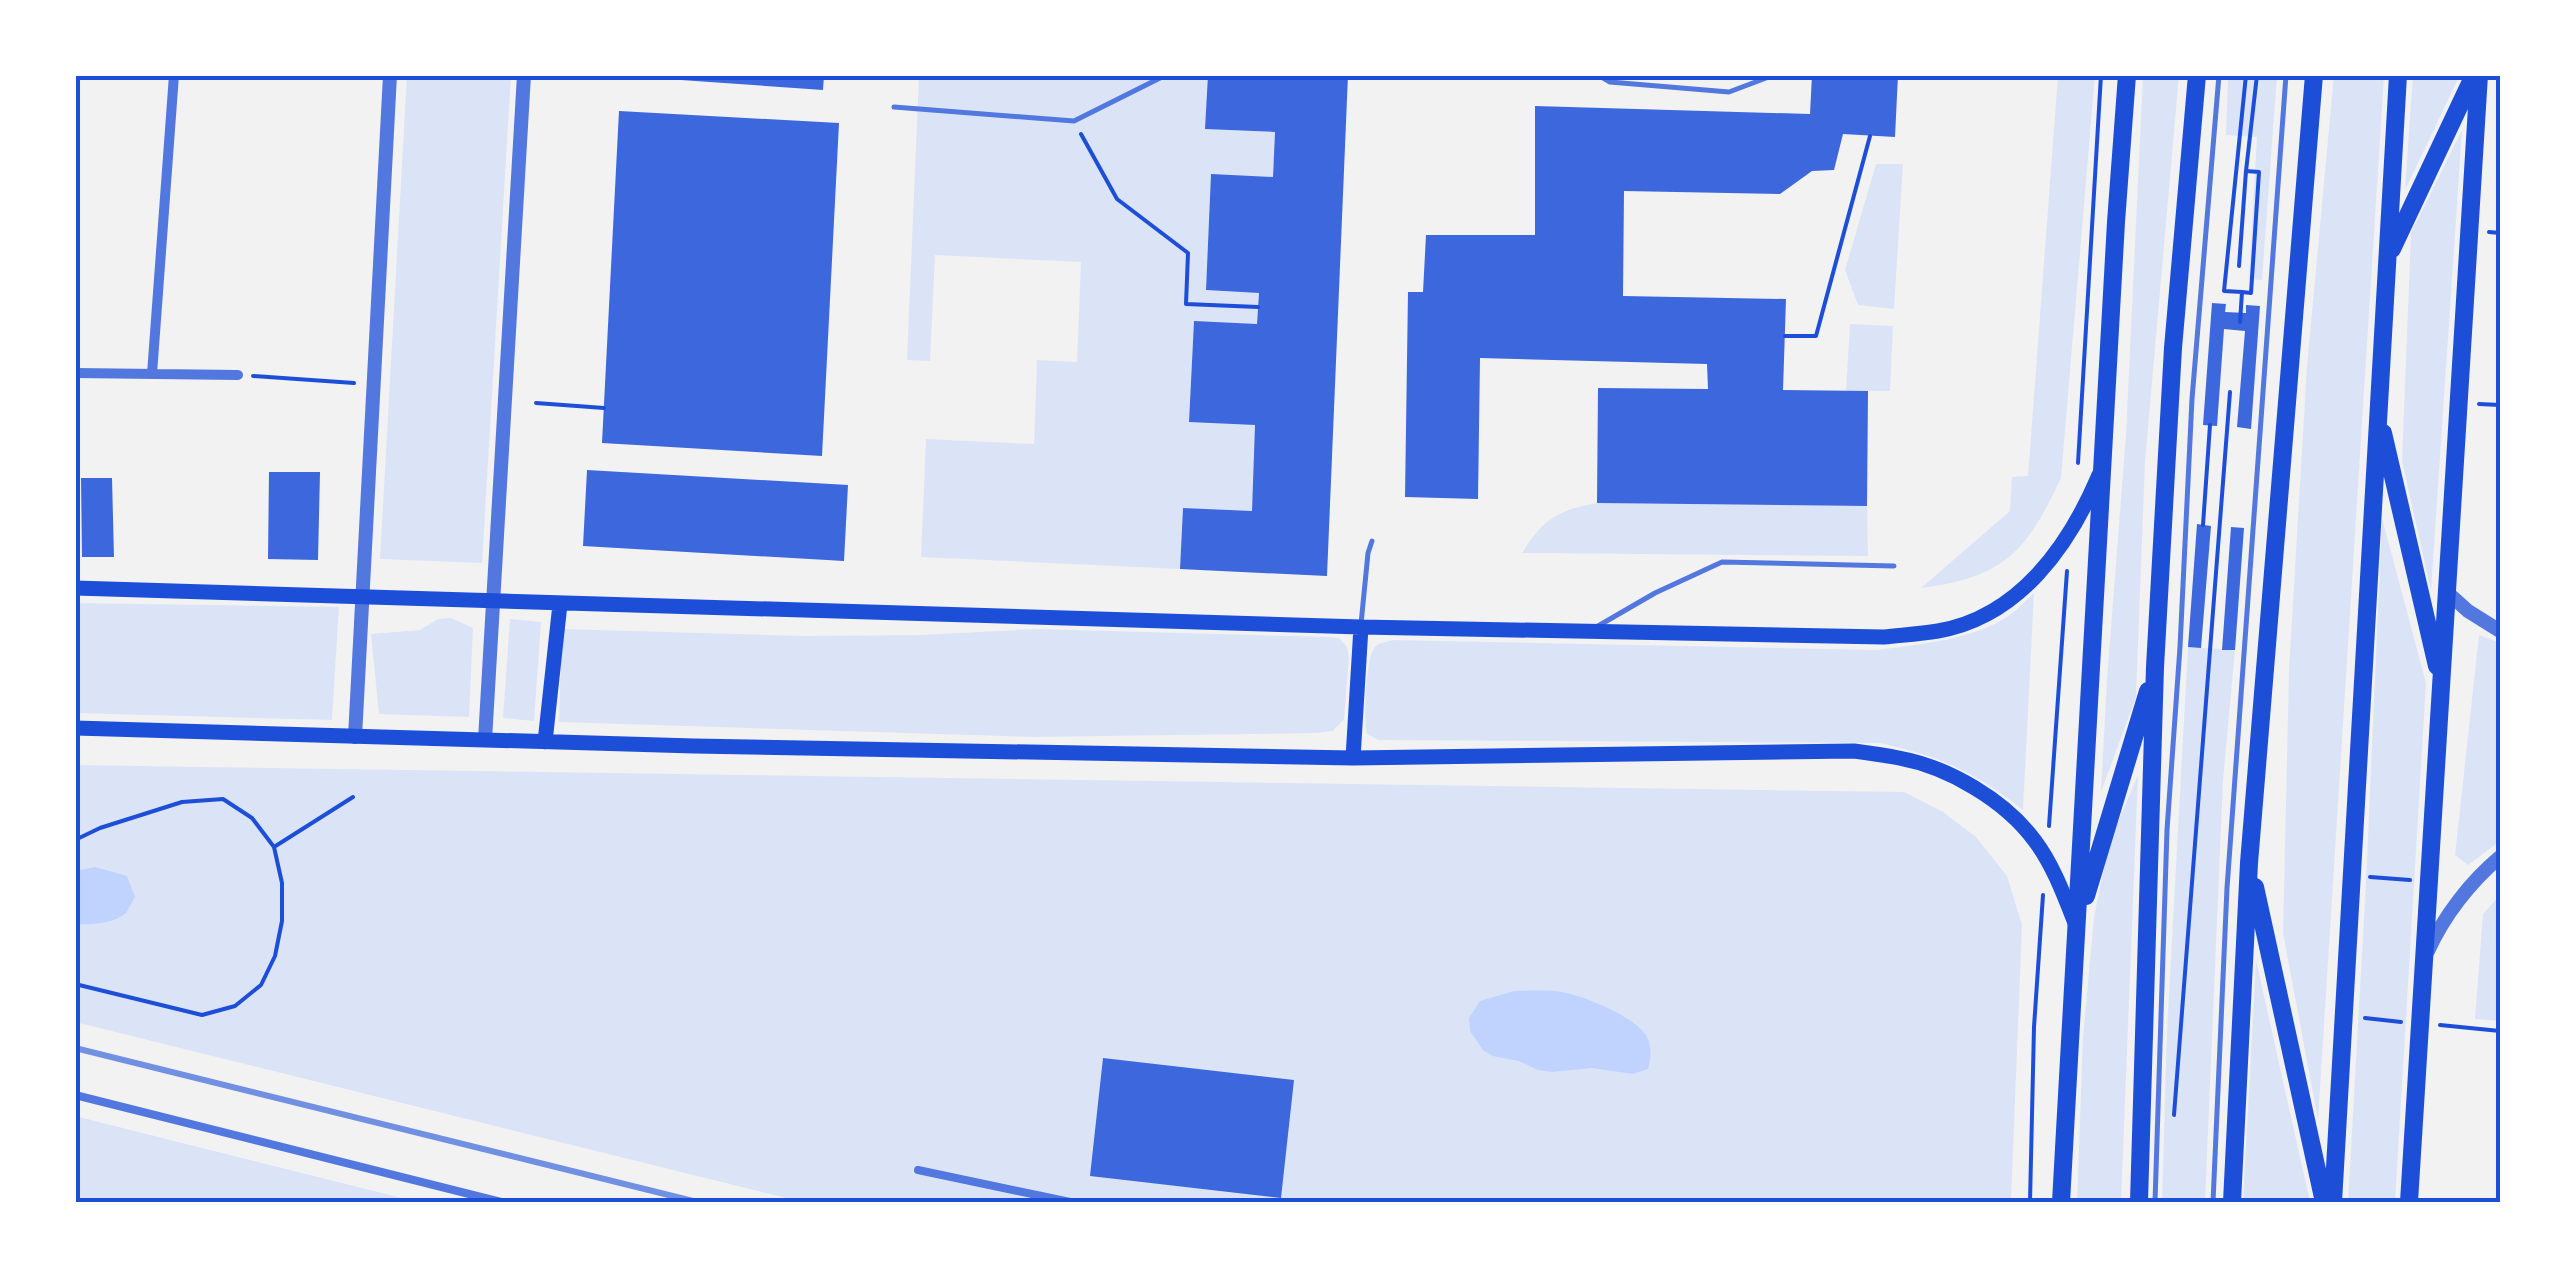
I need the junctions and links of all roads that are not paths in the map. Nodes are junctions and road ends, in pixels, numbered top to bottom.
1 (174, 75) edge
2 (390, 75) edge
3 (524, 75) edge
4 (1166, 75) edge
5 (1598, 75) edge
6 (1774, 75) edge
7 (2127, 75) edge
8 (2197, 75) edge
9 (2219, 75) edge
10 (2286, 75) edge
11 (2314, 75) edge
12 (2398, 75) edge
13 (2476, 75) edge
14 (894, 108) dead end
15 (2388, 259) junction
16 (75, 373) edge
17 (152, 374) junction
18 (238, 376) road end
19 (2378, 410) junction
20 (2104, 462) junction
21 (1372, 542) dead end
22 (1894, 566) dead end
23 (75, 588) edge
24 (2448, 593) junction
25 (362, 595) junction
26 (493, 601) junction
27 (560, 604) junction
28 (1361, 626) junction
29 (2500, 631) edge
30 (1586, 632) junction
31 (2155, 667) junction
32 (2442, 686) junction
33 (75, 728) edge
34 (355, 737) junction
35 (485, 740) junction
36 (545, 742) junction
37 (1352, 758) junction
38 (2500, 857) edge
39 (2250, 862) junction
40 (2077, 927) junction
41 (2425, 956) junction
42 (75, 1095) edge
43 (918, 1170) dead end
44 (501, 1202) edge
45 (1070, 1202) edge
46 (2061, 1202) edge
47 (2139, 1202) edge
48 (2155, 1202) edge
49 (2213, 1202) edge
50 (2232, 1202) edge
51 (2324, 1202) edge
52 (2333, 1202) edge
53 (2410, 1202) edge

1 - 17 street
2 - 25 street
3 - 26 street
4 - 14 lane
5 - 6 lane
7 - 20 main road
8 - 31 main road
9 - 48 lane
10 - 49 lane
11 - 39 main road
12 - 15 main road
13 - 15 main road
13 - 24 main road
15 - 19 main road
16 - 17 street
17 - 18 street
19 - 32 main road
19 - 52 main road
20 - 30 main road
20 - 40 main road
21 - 28 lane
22 - 30 lane
23 - 25 main road
24 - 29 street
24 - 32 main road
25 - 26 main road
25 - 34 street
26 - 27 main road
26 - 35 street
27 - 28 main road
27 - 36 main road
28 - 30 main road
28 - 37 main road
31 - 40 main road
31 - 47 main road
32 - 41 main road
33 - 34 main road
34 - 35 main road
35 - 36 main road
36 - 37 main road
37 - 40 main road
38 - 41 street
39 - 50 main road
39 - 51 main road
40 - 46 main road
41 - 53 main road
42 - 44 street
43 - 45 street

